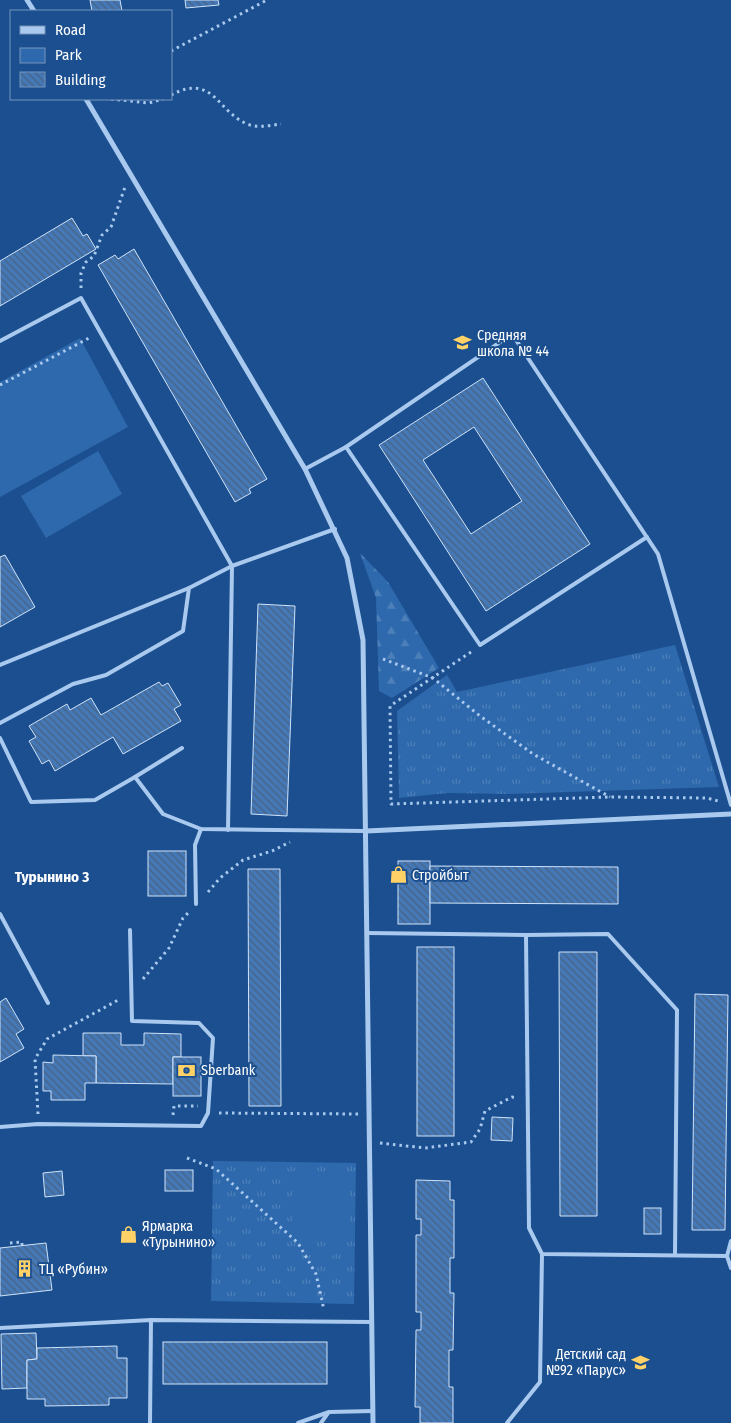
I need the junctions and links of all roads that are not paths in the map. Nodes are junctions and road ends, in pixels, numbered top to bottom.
1 (87, 100) edge
2 (0, 341) edge
3 (346, 447) junction
4 (305, 469) junction
5 (335, 529) junction
6 (647, 537) junction
7 (232, 566) junction
8 (189, 588) junction
9 (0, 665) edge
10 (0, 724) edge
11 (0, 738) edge
12 (182, 748) dead end
13 (135, 776) junction
14 (731, 805) edge
15 (731, 814) edge
16 (201, 829) junction
17 (228, 830) junction
18 (366, 831) junction
19 (196, 904) road end
20 (0, 914) edge
21 (130, 930) dead end
22 (367, 933) junction
23 (526, 935) junction
24 (48, 1003) dead end
25 (0, 1127) edge
26 (731, 1241) edge
27 (542, 1254) junction
28 (675, 1256) junction
29 (727, 1256) junction
30 (731, 1268) edge
31 (151, 1320) junction
32 (372, 1322) junction
33 (0, 1328) edge
34 (373, 1411) junction
35 (329, 1412) junction
36 (150, 1423) edge
37 (298, 1423) edge
38 (321, 1423) edge
39 (373, 1423) edge
40 (507, 1423) edge

1 - 4 street
2 - 7 lane
3 - 4 lane
3 - 6 lane
3 - 6 lane
4 - 5 street
5 - 7 lane
5 - 18 street
6 - 14 lane
7 - 8 lane
7 - 17 lane
8 - 9 lane
8 - 10 lane
11 - 13 lane
12 - 13 lane
13 - 16 lane
15 - 18 street
16 - 17 lane
16 - 19 lane
17 - 18 lane
18 - 22 street
20 - 24 lane
21 - 25 lane
22 - 23 lane
22 - 32 street
23 - 27 lane
23 - 28 lane
26 - 29 lane
27 - 28 lane
27 - 40 lane
28 - 29 lane
29 - 30 lane
31 - 32 lane
31 - 33 lane
31 - 36 lane
32 - 34 street
34 - 35 lane
34 - 39 street
35 - 37 lane
35 - 38 lane

